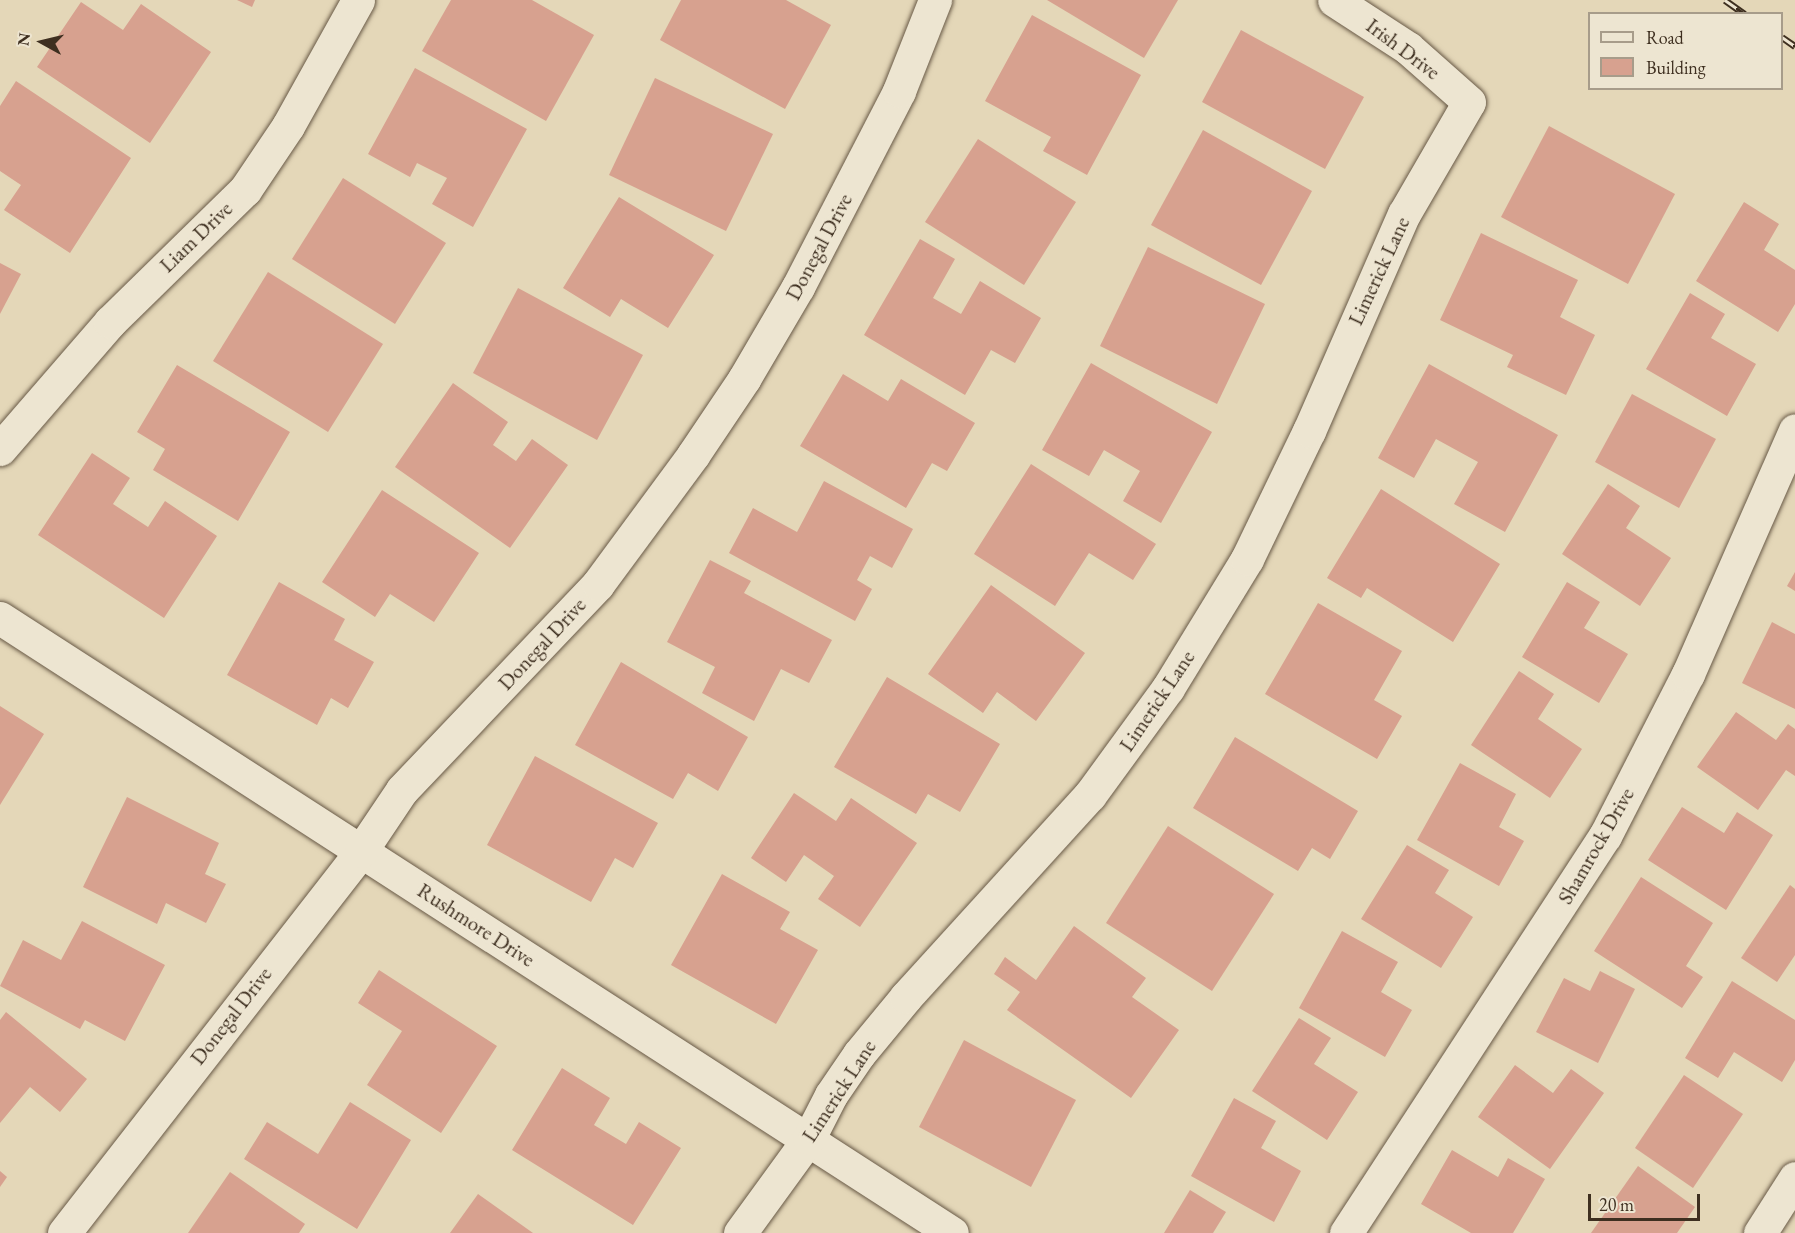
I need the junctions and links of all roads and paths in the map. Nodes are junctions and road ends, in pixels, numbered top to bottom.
1 (358, 0) edge
2 (935, 0) edge
3 (1334, 0) edge
4 (1469, 102) joint
5 (1795, 430) edge
6 (0, 449) edge
7 (0, 618) edge
8 (361, 851) junction
9 (809, 1138) junction
10 (1795, 1178) edge
11 (64, 1233) edge
12 (740, 1233) edge
13 (952, 1233) edge
14 (1346, 1233) edge
15 (1760, 1233) edge

1 - 6 street, Liam Drive
2 - 8 street, Donegal Drive
3 - 4 street, Irish Drive
4 - 9 street, Limerick Lane
5 - 14 street, Shamrock Drive
7 - 8 street, Rushmore Drive
8 - 9 street, Rushmore Drive
8 - 11 street, Donegal Drive
9 - 12 street, Limerick Lane
9 - 13 street, Rushmore Drive
10 - 15 street

